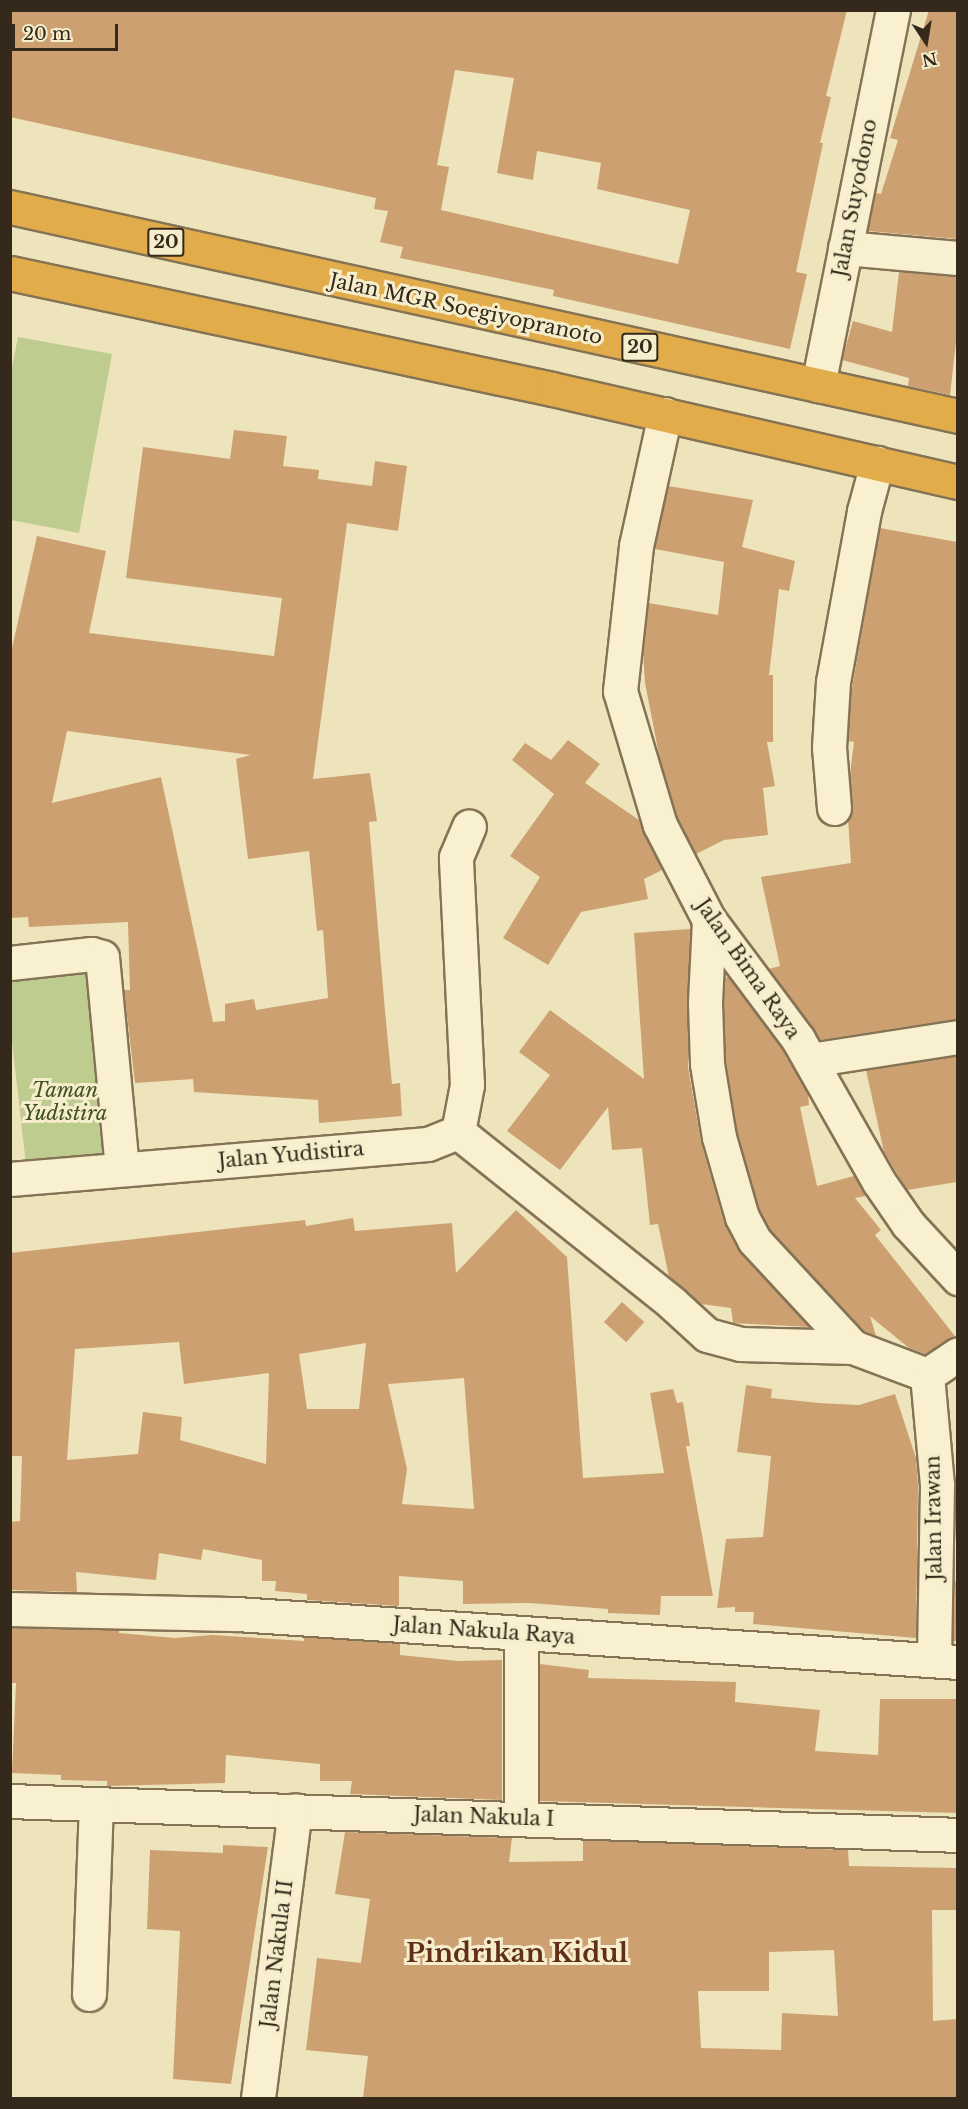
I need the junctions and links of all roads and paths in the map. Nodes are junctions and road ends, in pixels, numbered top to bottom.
1 (893, 10) edge
2 (10, 207) edge
3 (845, 249) junction
4 (957, 258) edge
5 (10, 273) edge
6 (818, 385) junction
7 (665, 414) junction
8 (957, 416) edge
9 (877, 463) junction
10 (957, 482) edge
11 (834, 808) dead end
12 (469, 827) dead end
13 (709, 920) junction
14 (10, 963) edge
15 (957, 1037) edge
16 (810, 1060) junction
17 (458, 1132) junction
18 (122, 1168) junction
19 (10, 1179) edge
20 (957, 1278) edge
21 (853, 1347) junction
22 (957, 1354) edge
23 (927, 1376) junction
24 (10, 1609) edge
25 (521, 1634) junction
26 (946, 1661) edge
27 (10, 1801) edge
28 (96, 1804) junction
29 (295, 1810) junction
30 (521, 1819) junction
31 (957, 1835) edge
32 (89, 1994) dead end
33 (258, 2098) edge

1 - 3 street, Jalan Suyodono
2 - 6 highway, Jalan MGR Soegiyopranoto / 20
3 - 4 street
3 - 6 street, Jalan Suyodono
5 - 7 highway
6 - 8 highway, Jalan MGR Soegiyopranoto / 20
7 - 9 highway
7 - 13 street, Jalan Bima Raya
9 - 10 highway
9 - 11 street
12 - 17 street
13 - 16 street, Jalan Bima Raya
13 - 21 street
14 - 18 street
15 - 16 street
16 - 20 street, Jalan Bima Raya
17 - 18 street, Jalan Yudistira
17 - 21 street
18 - 19 street, Jalan Yudistira
21 - 23 street
22 - 23 street
23 - 26 street, Jalan Irawan
24 - 25 street, Jalan Nakula Raya
25 - 26 street, Jalan Nakula Raya
25 - 30 street
27 - 28 street, Jalan Nakula I
28 - 29 street, Jalan Nakula I
28 - 32 street
29 - 30 street, Jalan Nakula I
29 - 33 street, Jalan Nakula II
30 - 31 street, Jalan Nakula I

